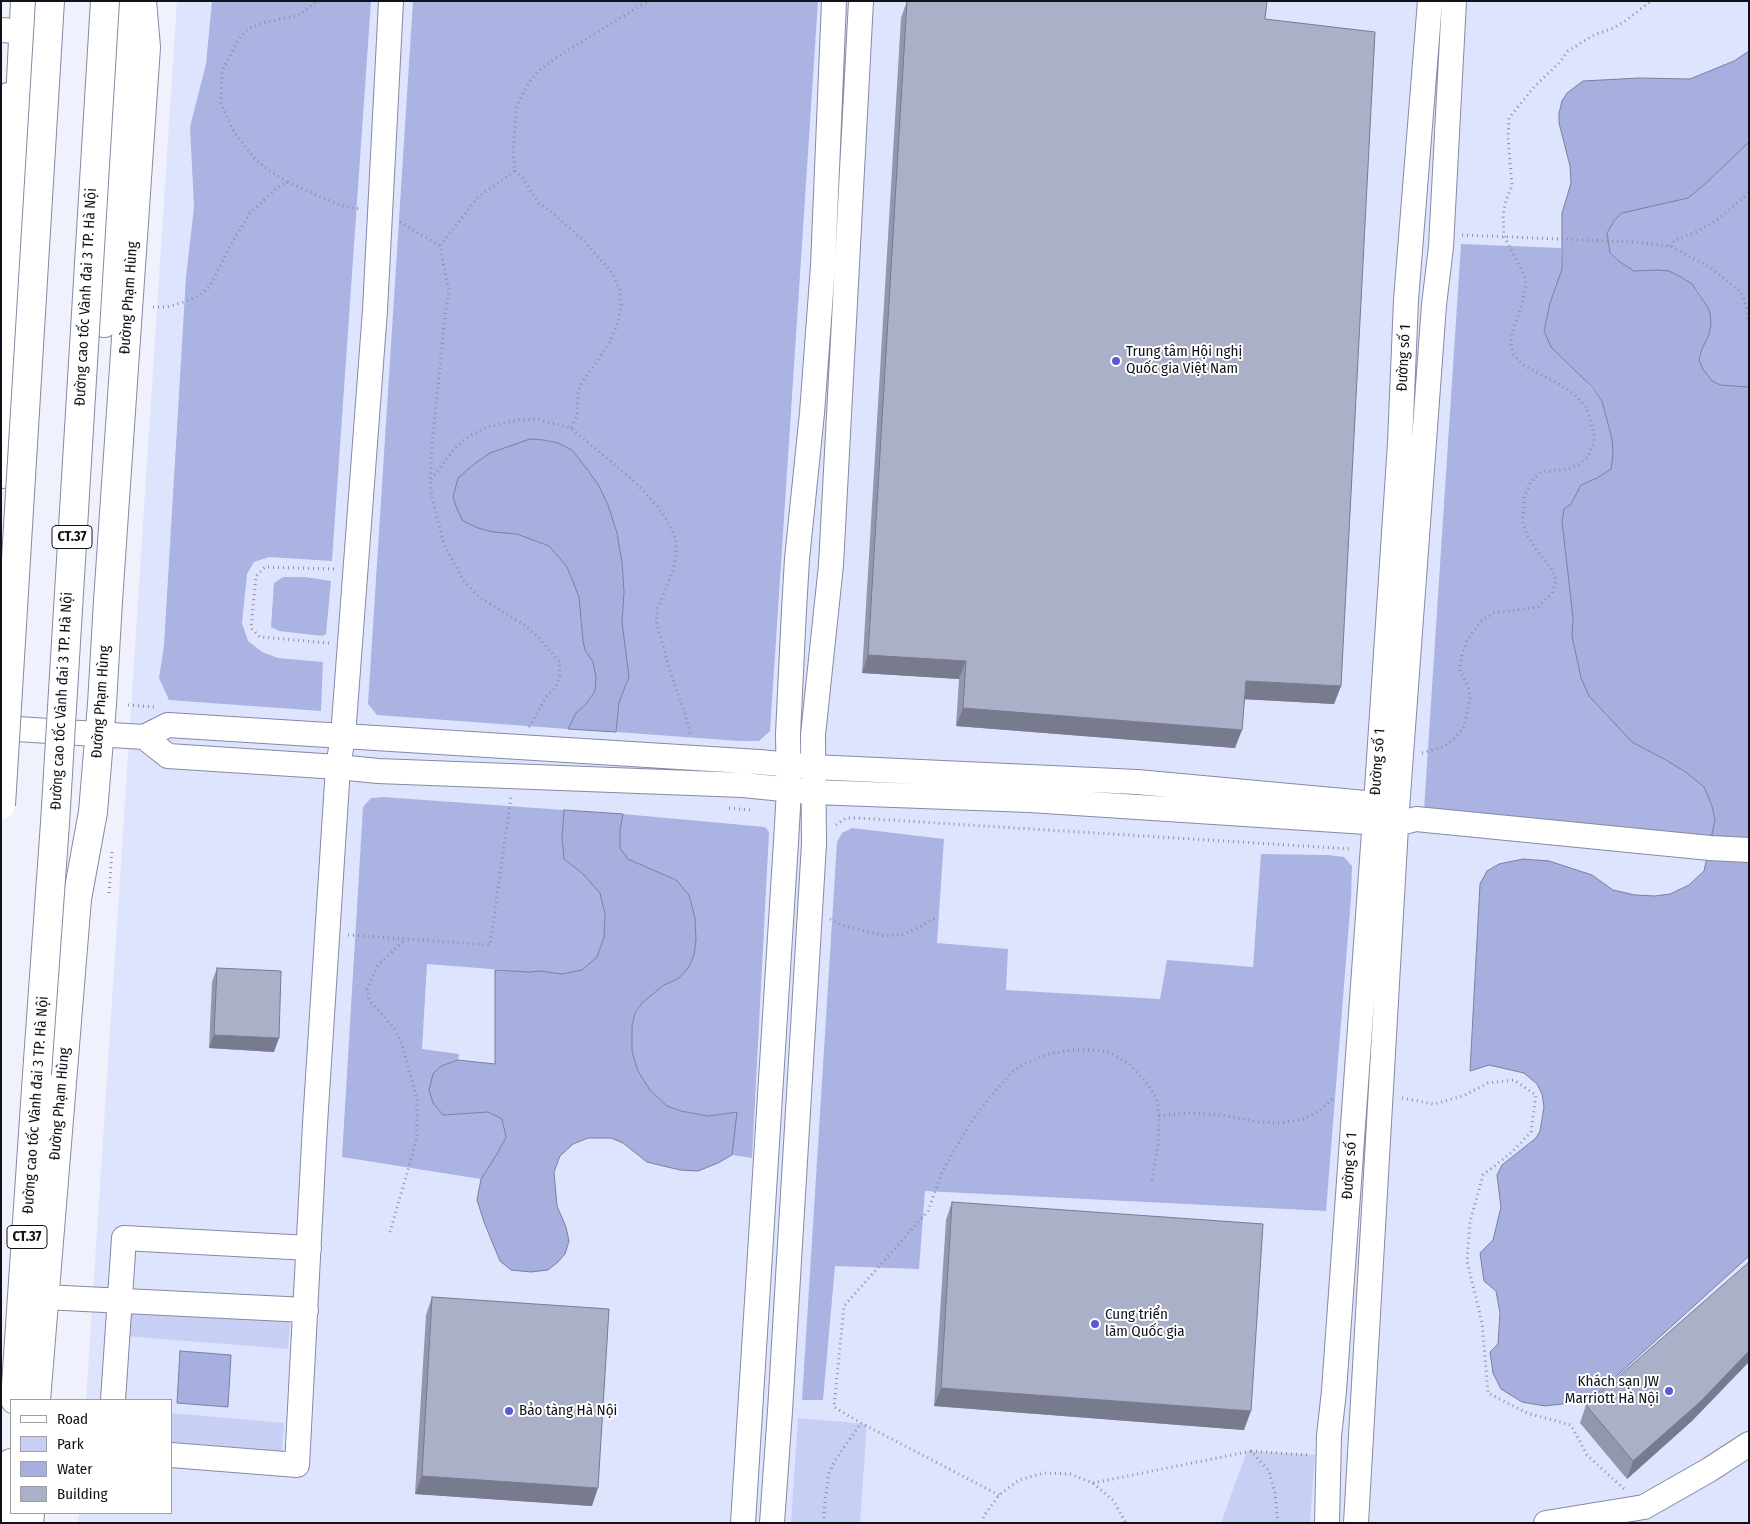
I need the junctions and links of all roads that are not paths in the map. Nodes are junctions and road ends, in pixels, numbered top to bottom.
1 (18, 1) edge
2 (25, 1) edge
3 (50, 1) edge
4 (105, 1) edge
5 (128, 1) edge
6 (142, 1) edge
7 (391, 1) edge
8 (834, 1) edge
9 (861, 1) edge
10 (1430, 1) edge
11 (1454, 1) edge
12 (8, 30) edge
13 (2, 142) edge
14 (1, 194) edge
15 (1412, 241) junction
16 (1448, 241) junction
17 (1406, 300) junction
18 (1434, 305) junction
19 (1402, 400) junction
20 (1427, 400) junction
21 (812, 413) junction
22 (838, 416) junction
23 (1424, 442) junction
24 (1400, 443) junction
25 (1, 474) edge
26 (797, 559) junction
27 (830, 566) junction
28 (1390, 587) junction
29 (1414, 591) junction
30 (794, 610) junction
31 (826, 616) junction
32 (1386, 642) junction
33 (1410, 645) junction
34 (1, 728) edge
35 (100, 734) junction
36 (144, 736) junction
37 (343, 736) junction
38 (789, 764) junction
39 (338, 767) junction
40 (813, 767) junction
41 (1137, 782) junction
42 (1031, 788) junction
43 (789, 790) junction
44 (813, 792) junction
45 (1, 805) edge
46 (1141, 806) junction
47 (1392, 815) junction
48 (1749, 850) edge
49 (37, 1074) junction
50 (309, 1248) junction
51 (44, 1297) junction
52 (120, 1300) junction
53 (306, 1310) junction
54 (754, 1346) junction
55 (783, 1350) junction
56 (1334, 1391) junction
57 (1364, 1394) junction
58 (15, 1399) edge
59 (36, 1399) edge
60 (113, 1399) edge
61 (751, 1406) junction
62 (780, 1411) junction
63 (1749, 1444) edge
64 (172, 1455) edge
65 (746, 1465) junction
66 (775, 1470) junction
67 (10, 1477) edge
68 (1327, 1519) edge
69 (1356, 1519) edge
70 (1549, 1522) edge
71 (7, 1523) edge
72 (743, 1523) edge
73 (772, 1523) edge

1 - 12 main road
2 - 25 main road
3 - 45 main road, bridge
4 - 49 main road, Đường cao tốc Vành đai 3 TP. Hà Nội / CT.37, bridge
5 - 49 main road, bridge
6 - 35 main road, Đường Phạm Hùng
7 - 37 street
8 - 21 street
9 - 22 street
10 - 15 street, Đường số 1
11 - 16 street, Đường số 1
12 - 13 main road
13 - 14 main road
15 - 16 street
15 - 17 street, Đường số 1
16 - 18 street, Đường số 1
17 - 18 street
17 - 19 street, Đường số 1
18 - 20 street, Đường số 1
19 - 20 street
19 - 24 street, Đường số 1
20 - 23 street, Đường số 1
21 - 22 street
21 - 26 street
22 - 27 street
23 - 24 street
23 - 29 street, Đường số 1
24 - 28 street, Đường số 1
26 - 27 street
26 - 30 street
27 - 31 street
28 - 29 street
28 - 32 street, Đường số 1
29 - 33 street, Đường số 1
30 - 31 street
30 - 38 street
31 - 40 street
32 - 33 street
32 - 47 street, Đường số 1
33 - 47 street, Đường số 1
34 - 35 street
35 - 36 street
35 - 51 main road, Đường Phạm Hùng
36 - 37 street
36 - 39 street
37 - 38 street
37 - 39 street
38 - 40 street
38 - 43 street
39 - 43 street
39 - 50 street
40 - 42 street
40 - 44 street
41 - 42 street
41 - 46 street
41 - 47 street
42 - 44 street
42 - 46 street
43 - 44 street
43 - 54 street
44 - 55 street
46 - 47 street
47 - 48 street
47 - 56 street, Đường số 1
47 - 57 street, Đường số 1
49 - 58 main road, Đường cao tốc Vành đai 3 TP. Hà Nội / CT.37
50 - 52 street
50 - 53 street
51 - 52 street
51 - 59 main road, Đường Phạm Hùng
52 - 53 street
52 - 60 street
53 - 64 street
54 - 55 street
54 - 61 street
55 - 62 street
56 - 57 street
56 - 68 street, Đường số 1
57 - 69 street, Đường số 1
61 - 62 street
61 - 65 street
62 - 66 street
63 - 70 street
65 - 66 street
65 - 72 street
66 - 73 street
67 - 71 main road
68 - 69 street

